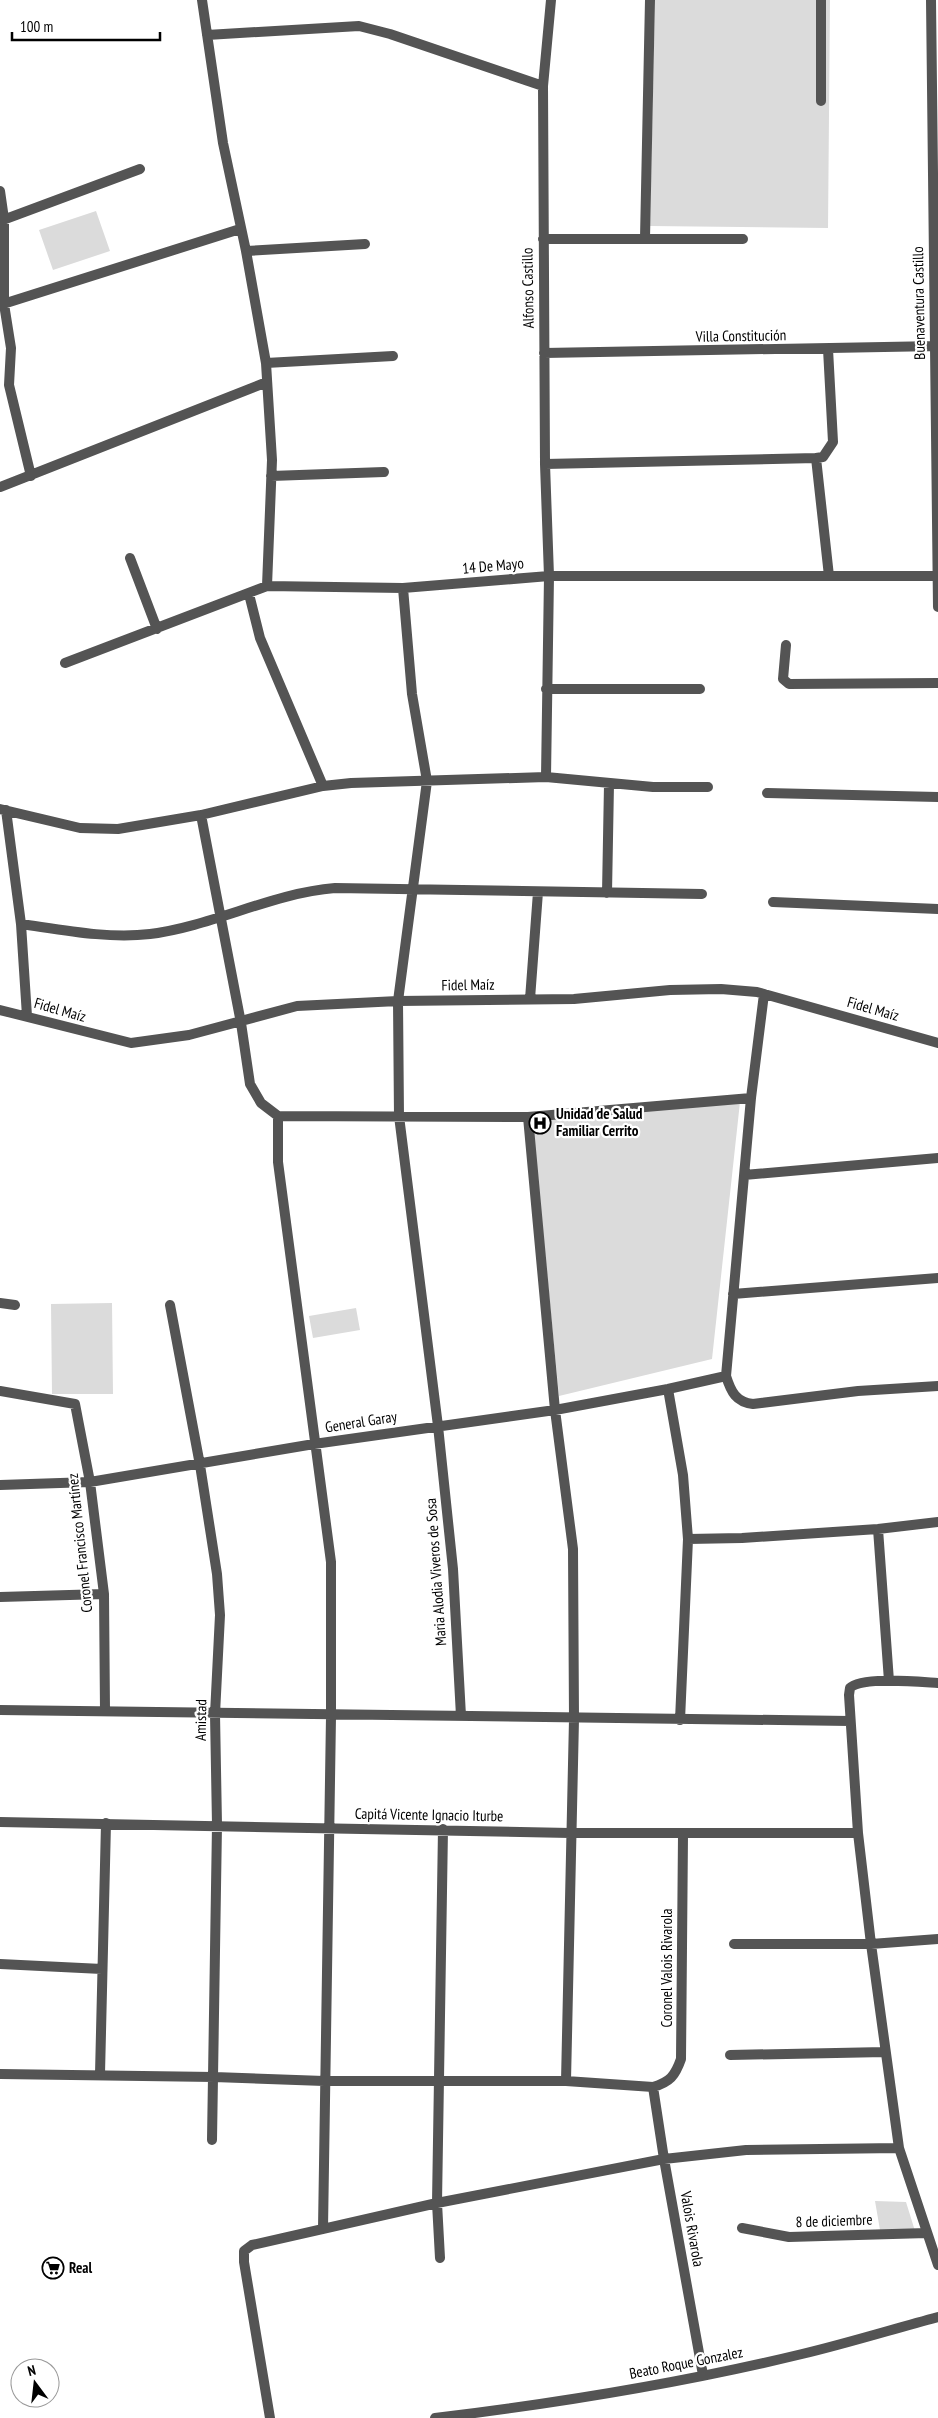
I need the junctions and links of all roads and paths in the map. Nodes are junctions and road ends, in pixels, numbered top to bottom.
1 (202, 0) edge
2 (551, 0) edge
3 (650, 0) edge
4 (821, 0) edge
5 (931, 0) edge
6 (207, 35) junction
7 (543, 86) junction
8 (822, 101) dead end
9 (140, 169) dead end
10 (0, 191) edge
11 (2, 220) edge
12 (240, 229) junction
13 (645, 238) junction
14 (742, 239) dead end
15 (543, 240) junction
16 (365, 244) dead end
17 (246, 251) junction
18 (2, 304) edge
19 (936, 346) edge
20 (828, 350) junction
21 (544, 353) junction
22 (393, 356) dead end
23 (266, 363) junction
24 (267, 382) junction
25 (816, 458) junction
26 (545, 464) junction
27 (384, 472) dead end
28 (31, 476) junction
29 (272, 476) junction
30 (0, 487) edge
31 (130, 558) dead end
32 (549, 576) junction
33 (829, 576) junction
34 (937, 576) edge
35 (267, 586) junction
36 (404, 588) junction
37 (249, 594) junction
38 (938, 607) edge
39 (158, 628) junction
40 (786, 645) dead end
41 (65, 663) dead end
42 (938, 683) edge
43 (546, 689) junction
44 (700, 689) dead end
45 (546, 777) junction
46 (427, 781) junction
47 (609, 784) junction
48 (323, 786) junction
49 (708, 788) dead end
50 (767, 793) dead end
51 (938, 796) edge
52 (3, 810) edge
53 (201, 815) junction
54 (412, 890) junction
55 (538, 892) junction
56 (607, 893) junction
57 (702, 894) dead end
58 (772, 902) dead end
59 (938, 909) edge
60 (220, 918) junction
61 (21, 924) junction
62 (764, 994) junction
63 (530, 1000) junction
64 (398, 1002) junction
65 (0, 1010) edge
66 (27, 1016) junction
67 (241, 1023) junction
68 (938, 1043) edge
69 (751, 1098) junction
70 (278, 1116) junction
71 (399, 1116) junction
72 (528, 1118) junction
73 (938, 1158) edge
74 (744, 1175) junction
75 (938, 1278) edge
76 (734, 1294) junction
77 (0, 1303) edge
78 (15, 1305) dead end
79 (170, 1305) dead end
80 (726, 1376) junction
81 (938, 1386) edge
82 (668, 1389) junction
83 (5, 1391) edge
84 (555, 1410) junction
85 (438, 1426) junction
86 (314, 1444) junction
87 (200, 1464) junction
88 (90, 1482) junction
89 (0, 1485) edge
90 (938, 1522) edge
91 (878, 1529) junction
92 (688, 1539) junction
93 (104, 1594) junction
94 (0, 1597) edge
95 (889, 1681) junction
96 (938, 1683) edge
97 (0, 1710) edge
98 (105, 1711) junction
99 (215, 1714) junction
100 (331, 1716) junction
101 (461, 1716) junction
102 (574, 1719) junction
103 (680, 1720) junction
104 (850, 1721) junction
105 (0, 1822) edge
106 (106, 1823) junction
107 (217, 1825) junction
108 (328, 1828) junction
109 (444, 1829) junction
110 (570, 1833) junction
111 (683, 1834) junction
112 (858, 1834) junction
113 (938, 1938) edge
114 (734, 1944) dead end
115 (870, 1944) junction
116 (0, 1964) edge
117 (102, 1968) junction
118 (885, 2052) junction
119 (730, 2055) dead end
120 (0, 2074) edge
121 (100, 2074) junction
122 (214, 2077) junction
123 (324, 2081) junction
124 (566, 2081) junction
125 (438, 2082) junction
126 (653, 2087) junction
127 (212, 2140) dead end
128 (899, 2148) junction
129 (664, 2159) junction
130 (437, 2203) junction
131 (742, 2228) dead end
132 (323, 2229) junction
133 (927, 2233) junction
134 (440, 2258) dead end
135 (938, 2265) edge
136 (938, 2317) edge
137 (703, 2376) junction
138 (464, 2416) edge
139 (270, 2418) edge
140 (436, 2418) edge

1 - 6 street
2 - 7 street, Alfonso Castillo
3 - 13 street
4 - 8 street
5 - 19 street, Buenaventura Castillo
6 - 7 street
6 - 12 street
7 - 15 street, Alfonso Castillo
9 - 11 street
10 - 11 street
11 - 18 street
12 - 17 street
12 - 18 street
13 - 14 street
13 - 15 street
15 - 21 street, Alfonso Castillo
16 - 17 street
17 - 23 street
18 - 28 street
19 - 20 street, Villa Constitución
19 - 34 street, Buenaventura Castillo
20 - 21 street, Villa Constitución
20 - 25 street
21 - 26 street, Alfonso Castillo
22 - 23 street
23 - 24 street
24 - 28 street
24 - 29 street
25 - 26 street
25 - 33 street
26 - 32 street, Alfonso Castillo
27 - 29 street
28 - 30 street
29 - 35 street
31 - 39 street
32 - 33 street, 14 De Mayo
32 - 36 street, 14 De Mayo
32 - 43 street, Alfonso Castillo
33 - 34 street, 14 De Mayo
34 - 38 street, Buenaventura Castillo
35 - 36 street, 14 De Mayo
35 - 37 street, 14 De Mayo
36 - 46 street, Maria Alodia Viveros de Sosa
37 - 39 street, 14 De Mayo
37 - 48 street
39 - 41 street, 14 De Mayo
40 - 42 street
43 - 44 street
43 - 45 street, Alfonso Castillo
45 - 46 street
45 - 47 street
46 - 48 street
46 - 54 street, Maria Alodia Viveros de Sosa
47 - 49 street
47 - 56 street
48 - 53 street
50 - 51 street
52 - 53 street
52 - 61 street
53 - 60 street
54 - 55 street
54 - 60 street
54 - 64 street, Maria Alodia Viveros de Sosa
55 - 56 street
55 - 63 street
56 - 57 street
58 - 59 street
60 - 61 street
60 - 67 street
61 - 66 street
62 - 63 street, Fidel Maíz
62 - 68 street, Fidel Maíz
62 - 69 street
63 - 64 street, Fidel Maíz
64 - 67 street, Fidel Maíz
64 - 71 street, Maria Alodia Viveros de Sosa
65 - 66 street, Fidel Maíz
66 - 67 street, Fidel Maíz
67 - 70 street
69 - 72 street
69 - 74 street
70 - 71 street
70 - 86 street
71 - 72 street
71 - 85 street, Maria Alodia Viveros de Sosa
72 - 84 street
73 - 74 street
74 - 76 street
75 - 76 street
76 - 80 street
77 - 78 street
79 - 87 street, Amistad
80 - 81 street
80 - 82 street, General Garay
82 - 84 street, General Garay
82 - 92 street
83 - 88 street, Coronel Francisco Martínez
84 - 85 street, General Garay
84 - 102 street
85 - 86 street, General Garay
85 - 101 street, Maria Alodia Viveros de Sosa
86 - 87 street, General Garay
86 - 100 street
87 - 88 street, General Garay
87 - 99 street, Amistad
88 - 89 street, General Garay
88 - 93 street, Coronel Francisco Martínez
90 - 91 street
91 - 92 street
91 - 95 street
92 - 103 street
93 - 94 street
93 - 98 street, Coronel Francisco Martínez
95 - 96 street
95 - 104 street
97 - 98 street
98 - 99 street
99 - 100 street
99 - 107 street, Amistad
100 - 101 street
100 - 108 street
101 - 102 street
102 - 103 street
102 - 110 street
103 - 104 street
104 - 112 street
105 - 106 street, Capitá Vicente Ignacio Iturbe
106 - 107 street, Capitá Vicente Ignacio Iturbe
106 - 117 street
107 - 108 street, Capitá Vicente Ignacio Iturbe
107 - 122 street, Amistad
108 - 109 street, Capitá Vicente Ignacio Iturbe
108 - 123 street
109 - 110 street, Capitá Vicente Ignacio Iturbe
109 - 125 street
110 - 111 street, Capitá Vicente Ignacio Iturbe
110 - 124 street
111 - 112 street, Capitá Vicente Ignacio Iturbe
111 - 126 street, Coronel Valois Rivarola
112 - 115 street
113 - 115 street
114 - 115 street
115 - 118 street
116 - 117 street
117 - 121 street
118 - 119 street
118 - 128 street
120 - 121 street
121 - 122 street
122 - 123 street
122 - 127 street, Amistad
123 - 125 street
123 - 132 street
124 - 125 street
124 - 126 street
125 - 130 street
126 - 129 street, Valois Rivarola
128 - 129 street
128 - 133 street
129 - 130 street
129 - 137 street, Valois Rivarola
130 - 132 street
130 - 134 street
131 - 133 street, 8 de diciembre
132 - 139 street
133 - 135 street
136 - 137 street, Beato Roque Gonzalez
137 - 138 street, Beato Roque Gonzalez
138 - 140 street, Beato Roque Gonzalez

